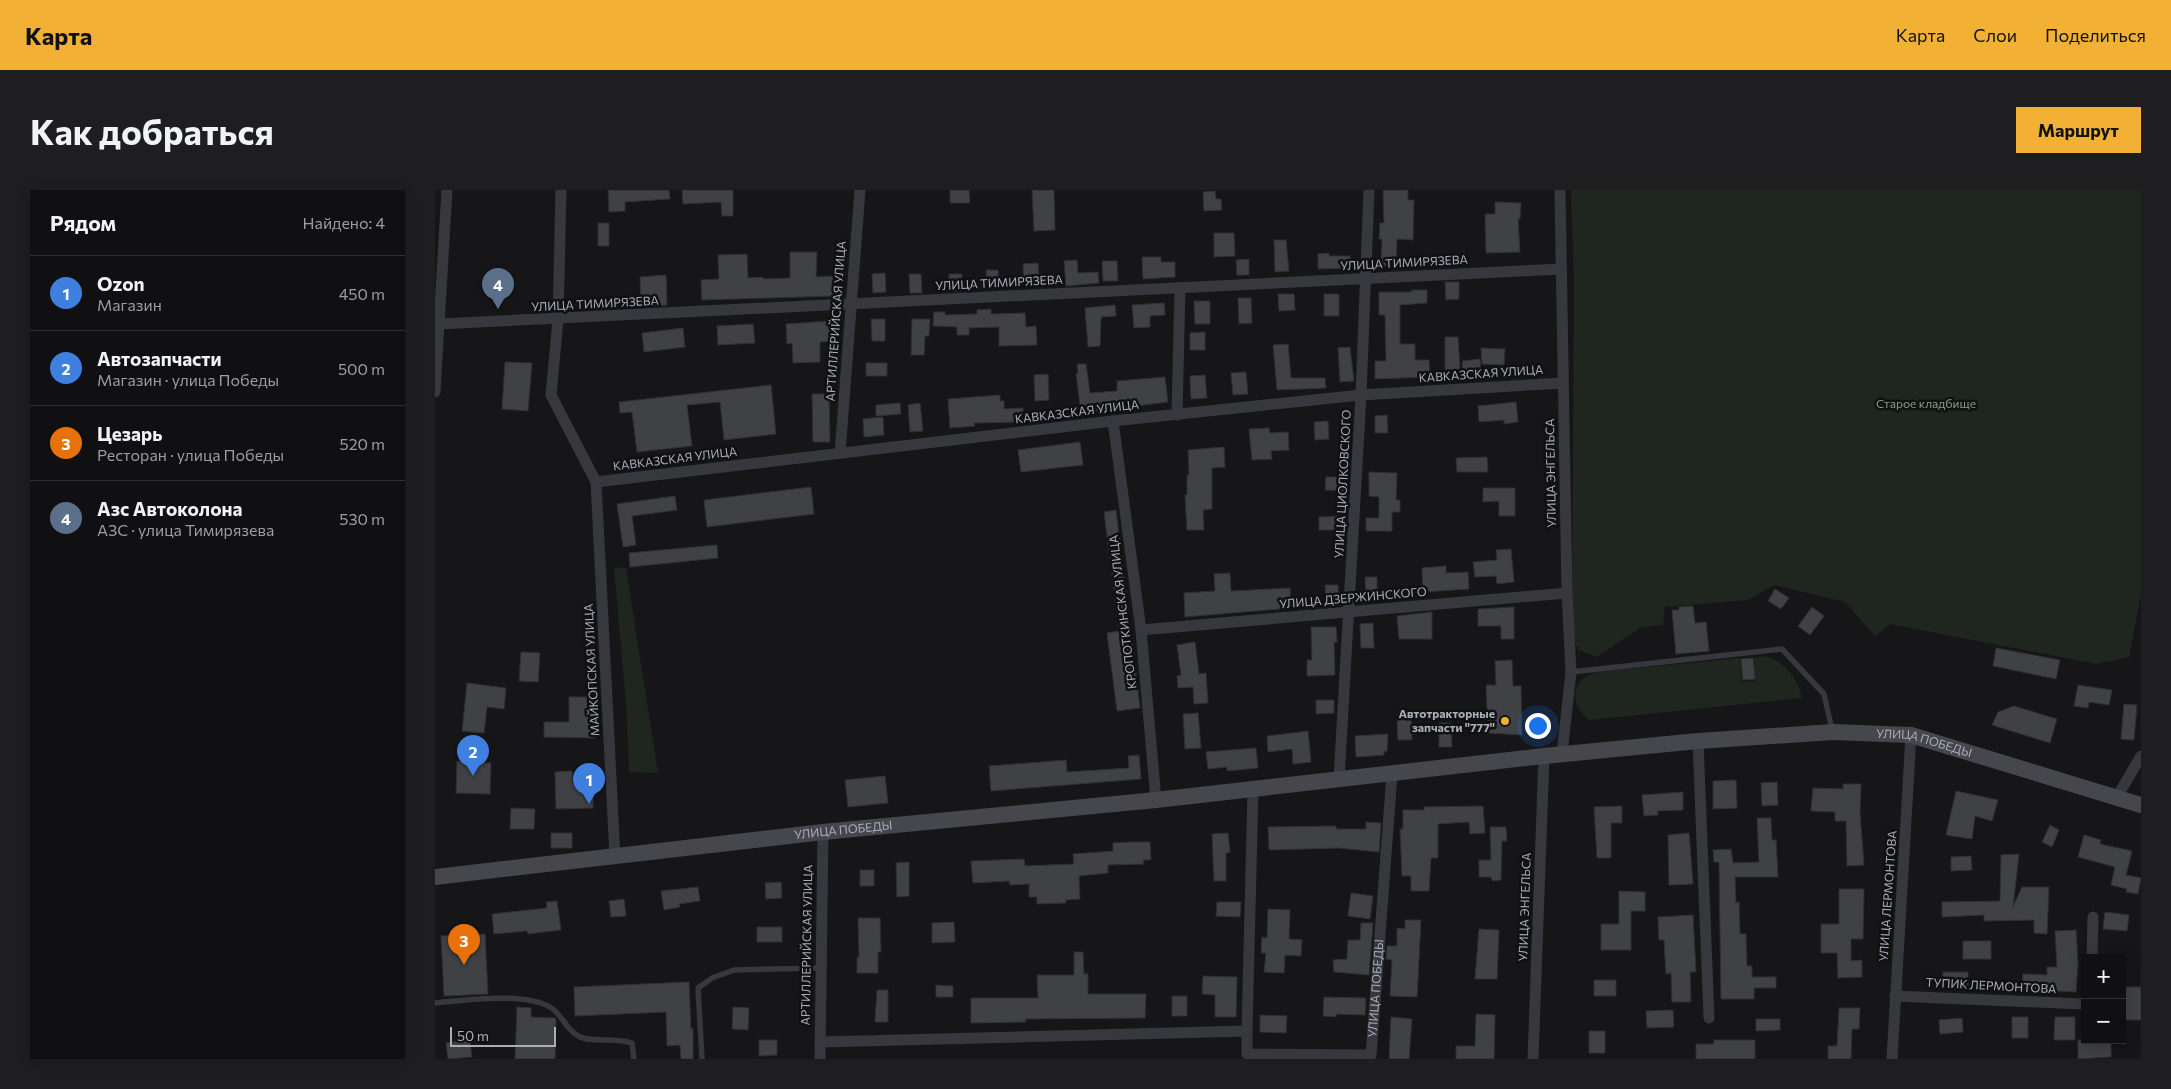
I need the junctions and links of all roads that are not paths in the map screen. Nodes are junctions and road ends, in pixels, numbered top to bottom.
1 (447, 190) edge
2 (561, 190) edge
3 (860, 190) edge
4 (1369, 190) edge
5 (1560, 190) edge
6 (1561, 269) junction
7 (1365, 278) junction
8 (1180, 288) junction
9 (852, 304) junction
10 (558, 320) junction
11 (438, 324) junction
12 (1562, 383) junction
13 (435, 392) edge
14 (1361, 395) junction
15 (1177, 415) junction
16 (1113, 421) junction
17 (840, 453) junction
18 (596, 482) junction
19 (1567, 592) junction
20 (1349, 612) junction
21 (1141, 630) junction
22 (1571, 672) junction
23 (1833, 732) junction
24 (1911, 735) junction
25 (1698, 742) junction
26 (1562, 754) junction
27 (1543, 756) junction
28 (2141, 756) edge
29 (1392, 774) junction
30 (1339, 779) junction
31 (1253, 789) junction
32 (2117, 797) junction
33 (1157, 800) junction
34 (2141, 805) edge
35 (823, 832) junction
36 (615, 857) junction
37 (435, 877) edge
38 (2093, 917) dead end
39 (2091, 954) edge
40 (821, 968) junction
41 (1895, 996) junction
42 (435, 1003) edge
43 (2081, 1004) edge
44 (1709, 1018) dead end
45 (1247, 1031) junction
46 (820, 1042) junction
47 (634, 1059) edge
48 (702, 1059) edge
49 (820, 1059) edge
50 (1533, 1059) edge
51 (1891, 1059) edge

1 - 11 street
2 - 10 street
3 - 9 street, АРТИЛЛЕРИЙСКАЯ УЛИЦА
4 - 7 street, УЛИЦА ЦИОЛКОВСКОГО
5 - 6 street, УЛИЦА ЭНГЕЛЬСА
6 - 7 street, УЛИЦА ТИМИРЯЗЕВА
6 - 12 street, УЛИЦА ЭНГЕЛЬСА
7 - 8 street, УЛИЦА ТИМИРЯЗЕВА
7 - 14 street, УЛИЦА ЦИОЛКОВСКОГО
8 - 9 street, УЛИЦА ТИМИРЯЗЕВА
8 - 15 street
9 - 10 street, УЛИЦА ТИМИРЯЗЕВА
9 - 17 street, АРТИЛЛЕРИЙСКАЯ УЛИЦА
10 - 11 street, УЛИЦА ТИМИРЯЗЕВА
10 - 18 street
11 - 13 street
12 - 14 street, КАВКАЗСКАЯ УЛИЦА
12 - 19 street, УЛИЦА ЭНГЕЛЬСА
14 - 15 street, КАВКАЗСКАЯ УЛИЦА
14 - 20 street, УЛИЦА ЦИОЛКОВСКОГО
15 - 16 street, КАВКАЗСКАЯ УЛИЦА
16 - 17 street, КАВКАЗСКАЯ УЛИЦА
16 - 21 street, КРОПОТКИНСКАЯ УЛИЦА
17 - 18 street, КАВКАЗСКАЯ УЛИЦА
18 - 36 street, МАЙКОПСКАЯ УЛИЦА
19 - 20 street, УЛИЦА ДЗЕРЖИНСКОГО
19 - 22 street, УЛИЦА ЭНГЕЛЬСА
20 - 21 street, УЛИЦА ДЗЕРЖИНСКОГО
20 - 30 street, УЛИЦА ЦИОЛКОВСКОГО
21 - 33 street, КРОПОТКИНСКАЯ УЛИЦА
22 - 23 lane
22 - 26 street, УЛИЦА ЭНГЕЛЬСА
23 - 24 street, УЛИЦА ПОБЕДЫ
23 - 25 street, УЛИЦА ПОБЕДЫ
24 - 32 street, УЛИЦА ПОБЕДЫ
24 - 41 street, УЛИЦА ЛЕРМОНТОВА
25 - 26 street, УЛИЦА ПОБЕДЫ
25 - 44 street
26 - 27 street, УЛИЦА ПОБЕДЫ
27 - 29 street, УЛИЦА ПОБЕДЫ
27 - 50 street, УЛИЦА ЭНГЕЛЬСА
28 - 32 street
29 - 30 street, УЛИЦА ПОБЕДЫ
29 - 45 street, УЛИЦА ПОБЕДЫ
30 - 31 street, УЛИЦА ПОБЕДЫ
31 - 33 street, УЛИЦА ПОБЕДЫ
31 - 45 street, УЛИЦА ПОБЕДЫ
32 - 34 street, УЛИЦА ПОБЕДЫ
33 - 35 street, УЛИЦА ПОБЕДЫ
35 - 36 street, УЛИЦА ПОБЕДЫ
35 - 40 street, АРТИЛЛЕРИЙСКАЯ УЛИЦА
36 - 37 street, УЛИЦА ПОБЕДЫ
38 - 39 street
40 - 46 street, АРТИЛЛЕРИЙСКАЯ УЛИЦА
40 - 48 lane
41 - 43 street, ТУПИК ЛЕРМОНТОВА
41 - 51 street, УЛИЦА ЛЕРМОНТОВА
42 - 47 lane
45 - 46 street
46 - 49 street, АРТИЛЛЕРИЙСКАЯ УЛИЦА

